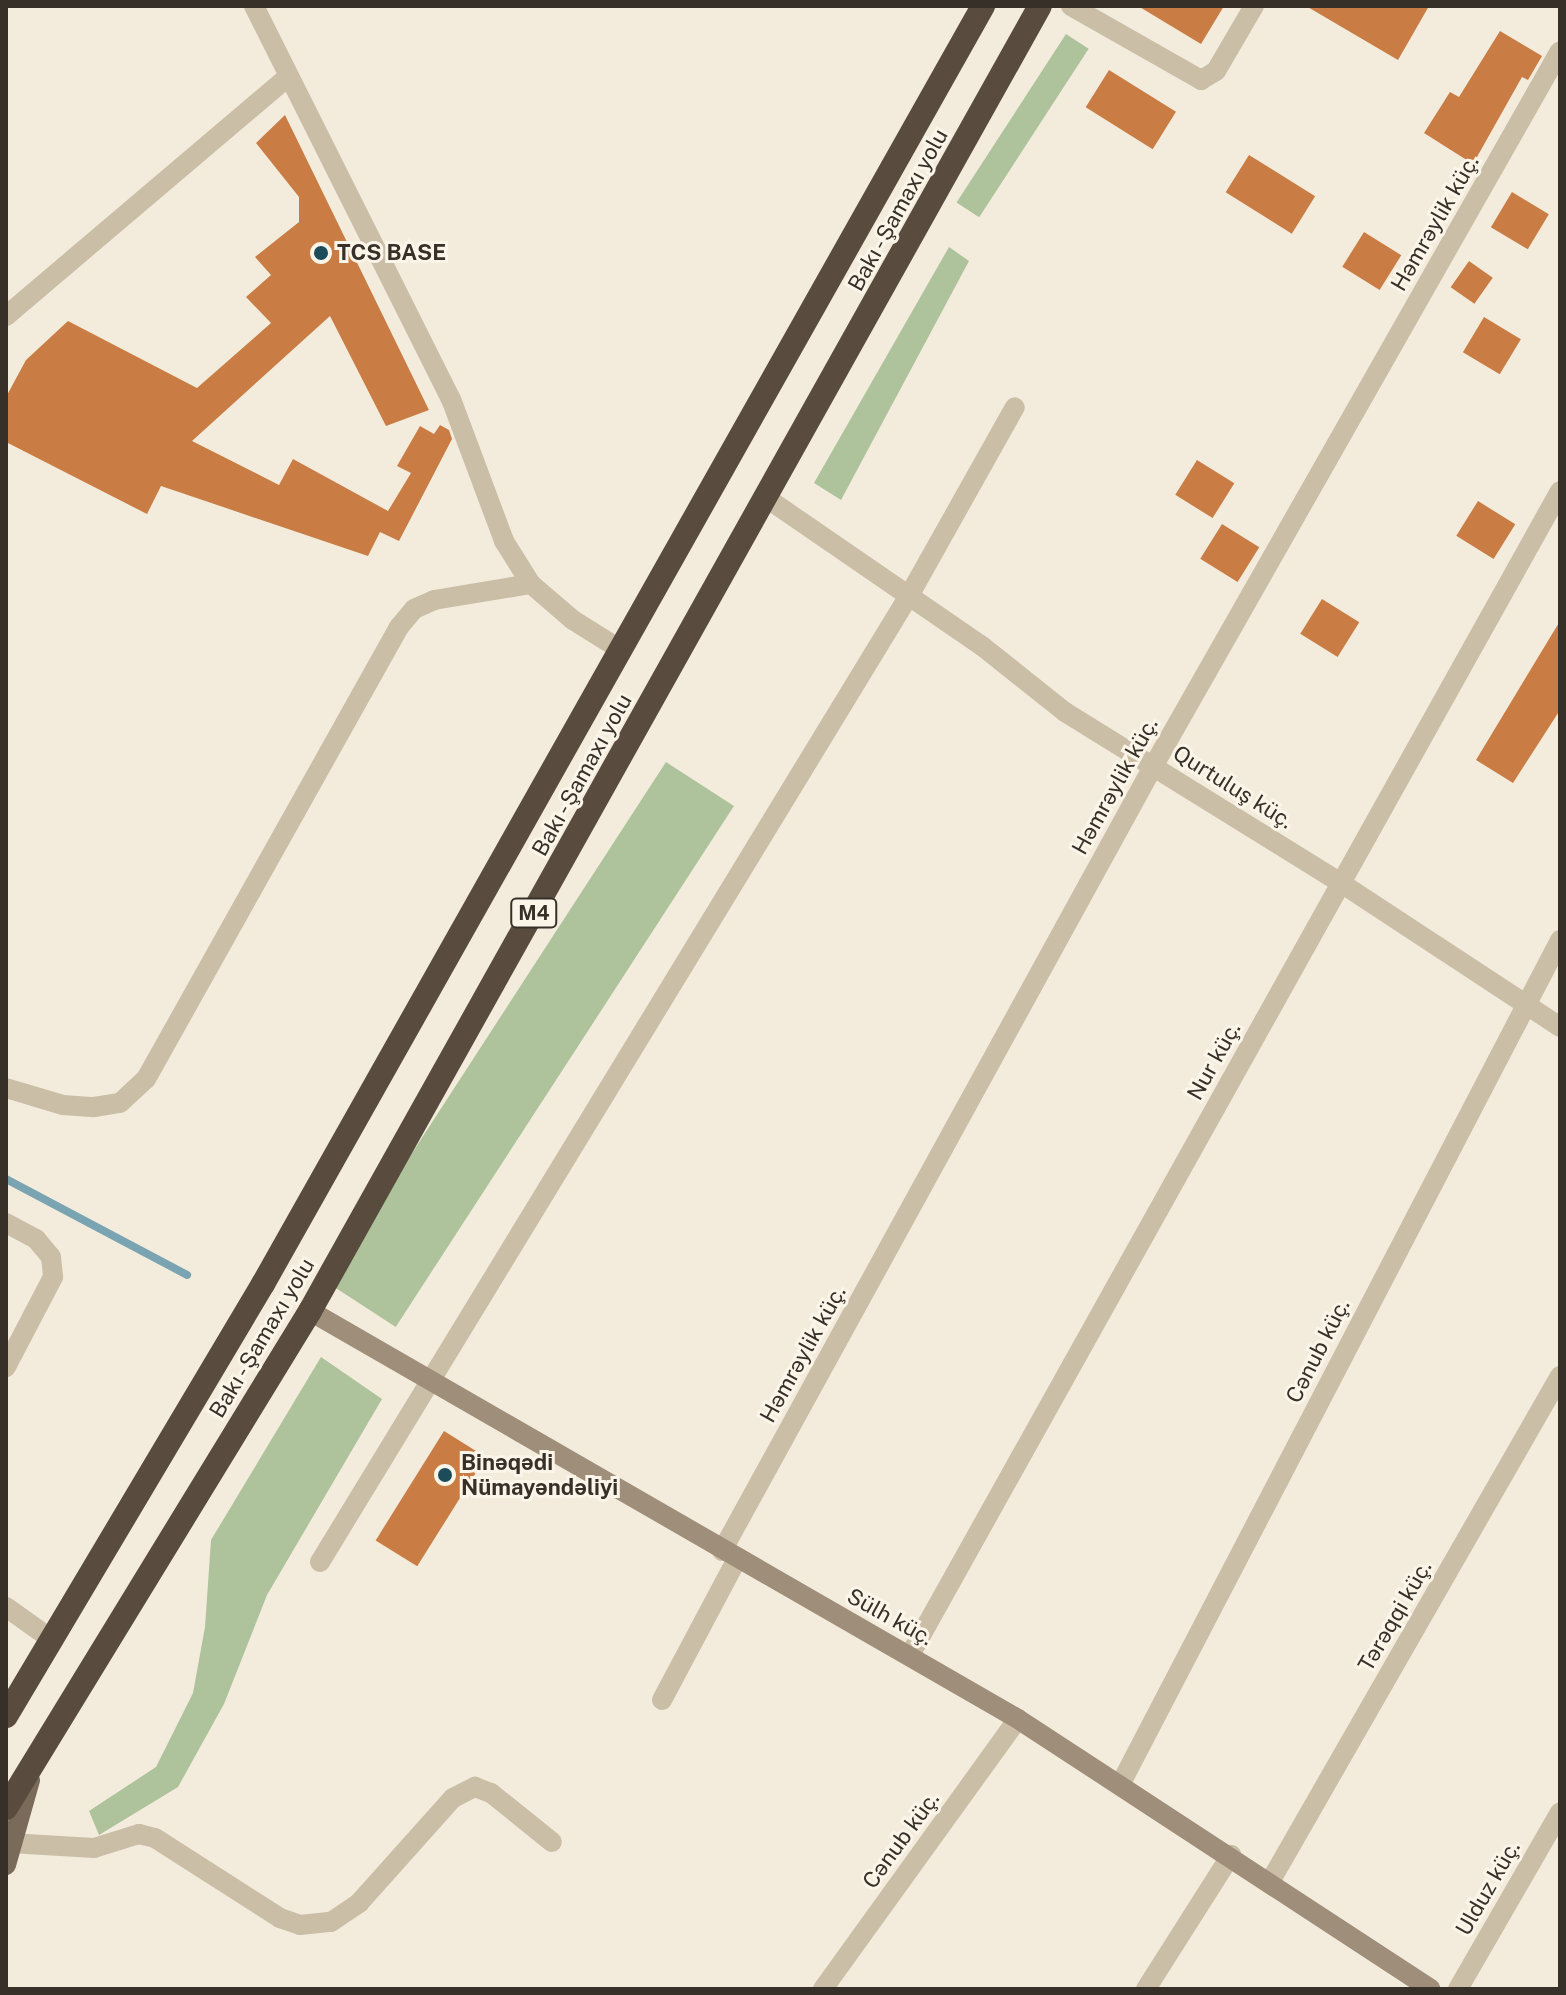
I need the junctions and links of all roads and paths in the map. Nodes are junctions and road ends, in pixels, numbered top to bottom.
1 (254, 6) edge
2 (983, 6) edge
3 (1040, 6) edge
4 (1071, 6) edge
5 (1254, 6) edge
6 (1560, 51) edge
7 (288, 77) junction
8 (6, 316) edge
9 (1015, 407) dead end
10 (1560, 491) edge
11 (768, 499) junction
12 (531, 584) junction
13 (910, 594) junction
14 (621, 650) junction
15 (1154, 765) junction
16 (1341, 883) junction
17 (1560, 940) edge
18 (1525, 1004) junction
19 (1560, 1027) edge
20 (6, 1088) edge
21 (6, 1223) edge
22 (310, 1311) junction
23 (6, 1367) edge
24 (1560, 1376) edge
25 (428, 1383) junction
26 (730, 1555) junction
27 (320, 1562) dead end
28 (6, 1607) edge
29 (51, 1639) junction
30 (910, 1655) junction
31 (662, 1700) dead end
32 (6, 1716) edge
33 (1018, 1719) junction
34 (37, 1759) junction
35 (1120, 1785) junction
36 (6, 1808) edge
37 (1560, 1812) edge
38 (552, 1842) dead end
39 (10, 1843) junction
40 (1231, 1855) junction
41 (6, 1865) edge
42 (1271, 1880) junction
43 (1421, 1986) edge
44 (823, 1989) edge
45 (1146, 1989) edge
46 (1458, 1989) edge

1 - 7 street
2 - 14 highway, Bakı - Şamaxı yolu / M4
3 - 11 highway, Bakı - Şamaxı yolu / M4
4 - 5 street
6 - 15 street, Həmrəylik küç.
7 - 8 street
7 - 12 street
9 - 13 street
10 - 16 street, Nur küç.
11 - 13 street, Qurtuluş küç.
11 - 22 highway, Bakı - Şamaxı yolu / M4
12 - 14 street
12 - 20 street
13 - 15 street, Qurtuluş küç.
13 - 25 street
14 - 29 highway, Bakı - Şamaxı yolu / M4
15 - 16 street, Qurtuluş küç.
15 - 26 street, Həmrəylik küç.
16 - 18 street, Qurtuluş küç.
16 - 30 street, Nur küç.
17 - 18 street, Cənub küç.
18 - 19 street, Qurtuluş küç.
18 - 35 street, Cənub küç.
21 - 23 street
22 - 25 street, Sülh küç.
22 - 34 highway, Bakı - Şamaxı yolu / M4
24 - 42 street, Tərəqqi küç.
25 - 26 street, Sülh küç.
25 - 27 street
26 - 30 street, Sülh küç.
26 - 31 street, Həmrəylik küç.
28 - 29 street
29 - 32 highway, Bakı - Şamaxı yolu / M4
30 - 33 street, Sülh küç.
33 - 35 street, Sülh küç.
33 - 44 street, Cənub küç.
34 - 36 highway, Bakı - Şamaxı yolu / M4
34 - 39 main road
35 - 40 street, Sülh küç.
37 - 46 street, Ulduz küç.
38 - 39 street
39 - 41 main road
40 - 42 street, Sülh küç.
40 - 45 street
42 - 43 street, Sülh küç.

